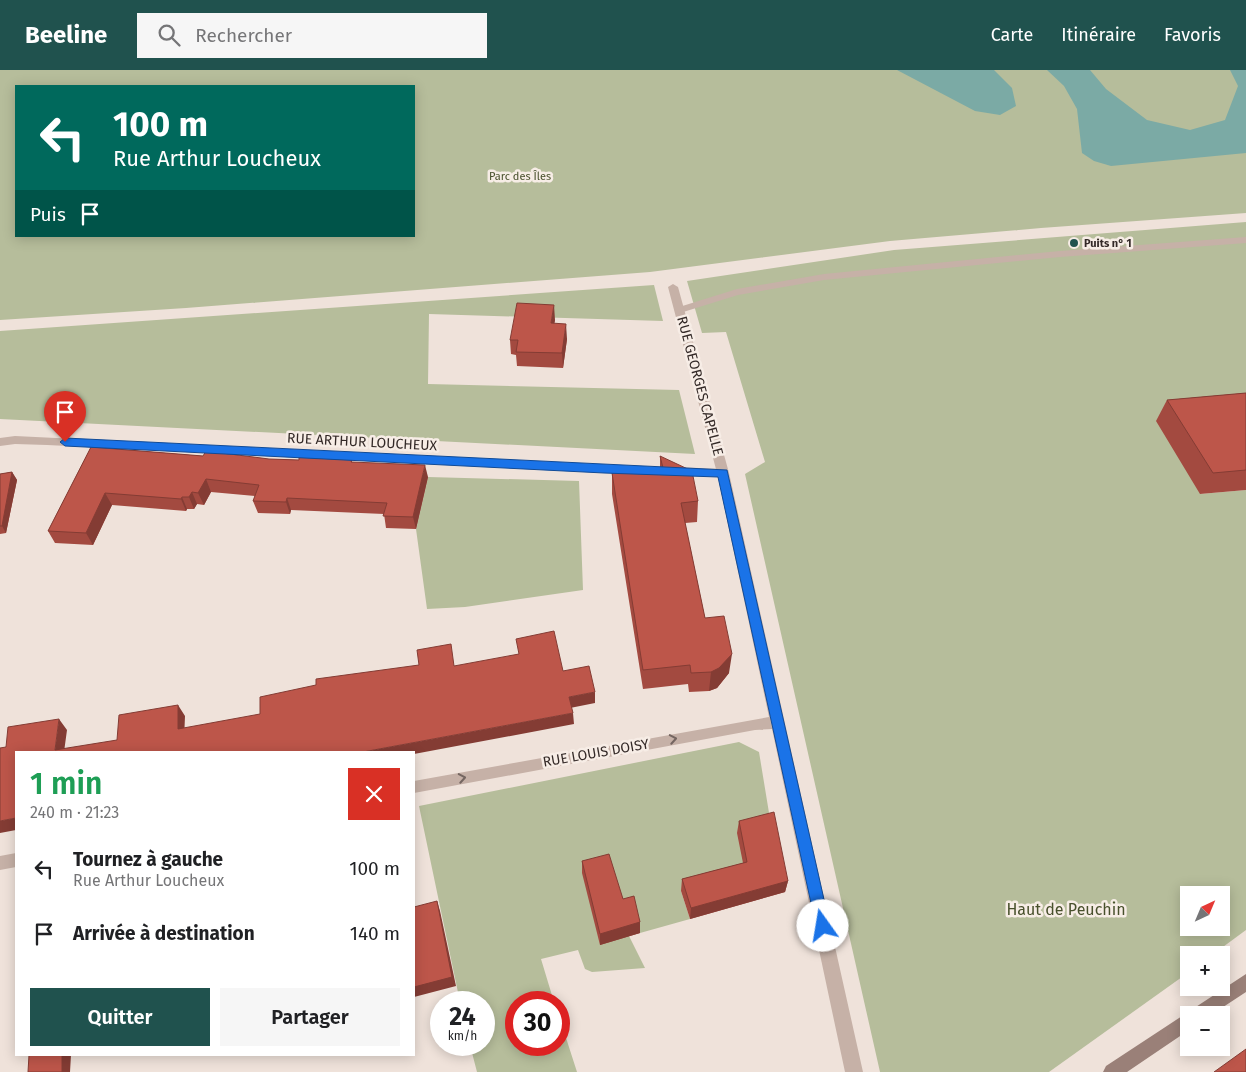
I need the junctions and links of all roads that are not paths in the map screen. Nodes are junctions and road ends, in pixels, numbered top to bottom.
1 (1246, 240) edge
2 (673, 287) dead end
3 (680, 310) junction
4 (0, 442) edge
5 (723, 473) junction
6 (778, 722) junction
7 (415, 787) edge
8 (15, 860) edge
9 (0, 863) edge
10 (1246, 982) edge
11 (1210, 1006) edge
12 (1180, 1026) edge
13 (854, 1072) edge
14 (1112, 1072) edge

1 - 3 street
2 - 3 street, RUE GEORGES CAPELLE
3 - 5 street, RUE GEORGES CAPELLE
4 - 5 street, RUE ARTHUR LOUCHEUX
5 - 6 street, RUE GEORGES CAPELLE
7 -> 6 street, RUE LOUIS DOISY
6 - 13 street, RUE GEORGES CAPELLE
8 - 9 street
10 - 11 main road
12 - 14 main road

